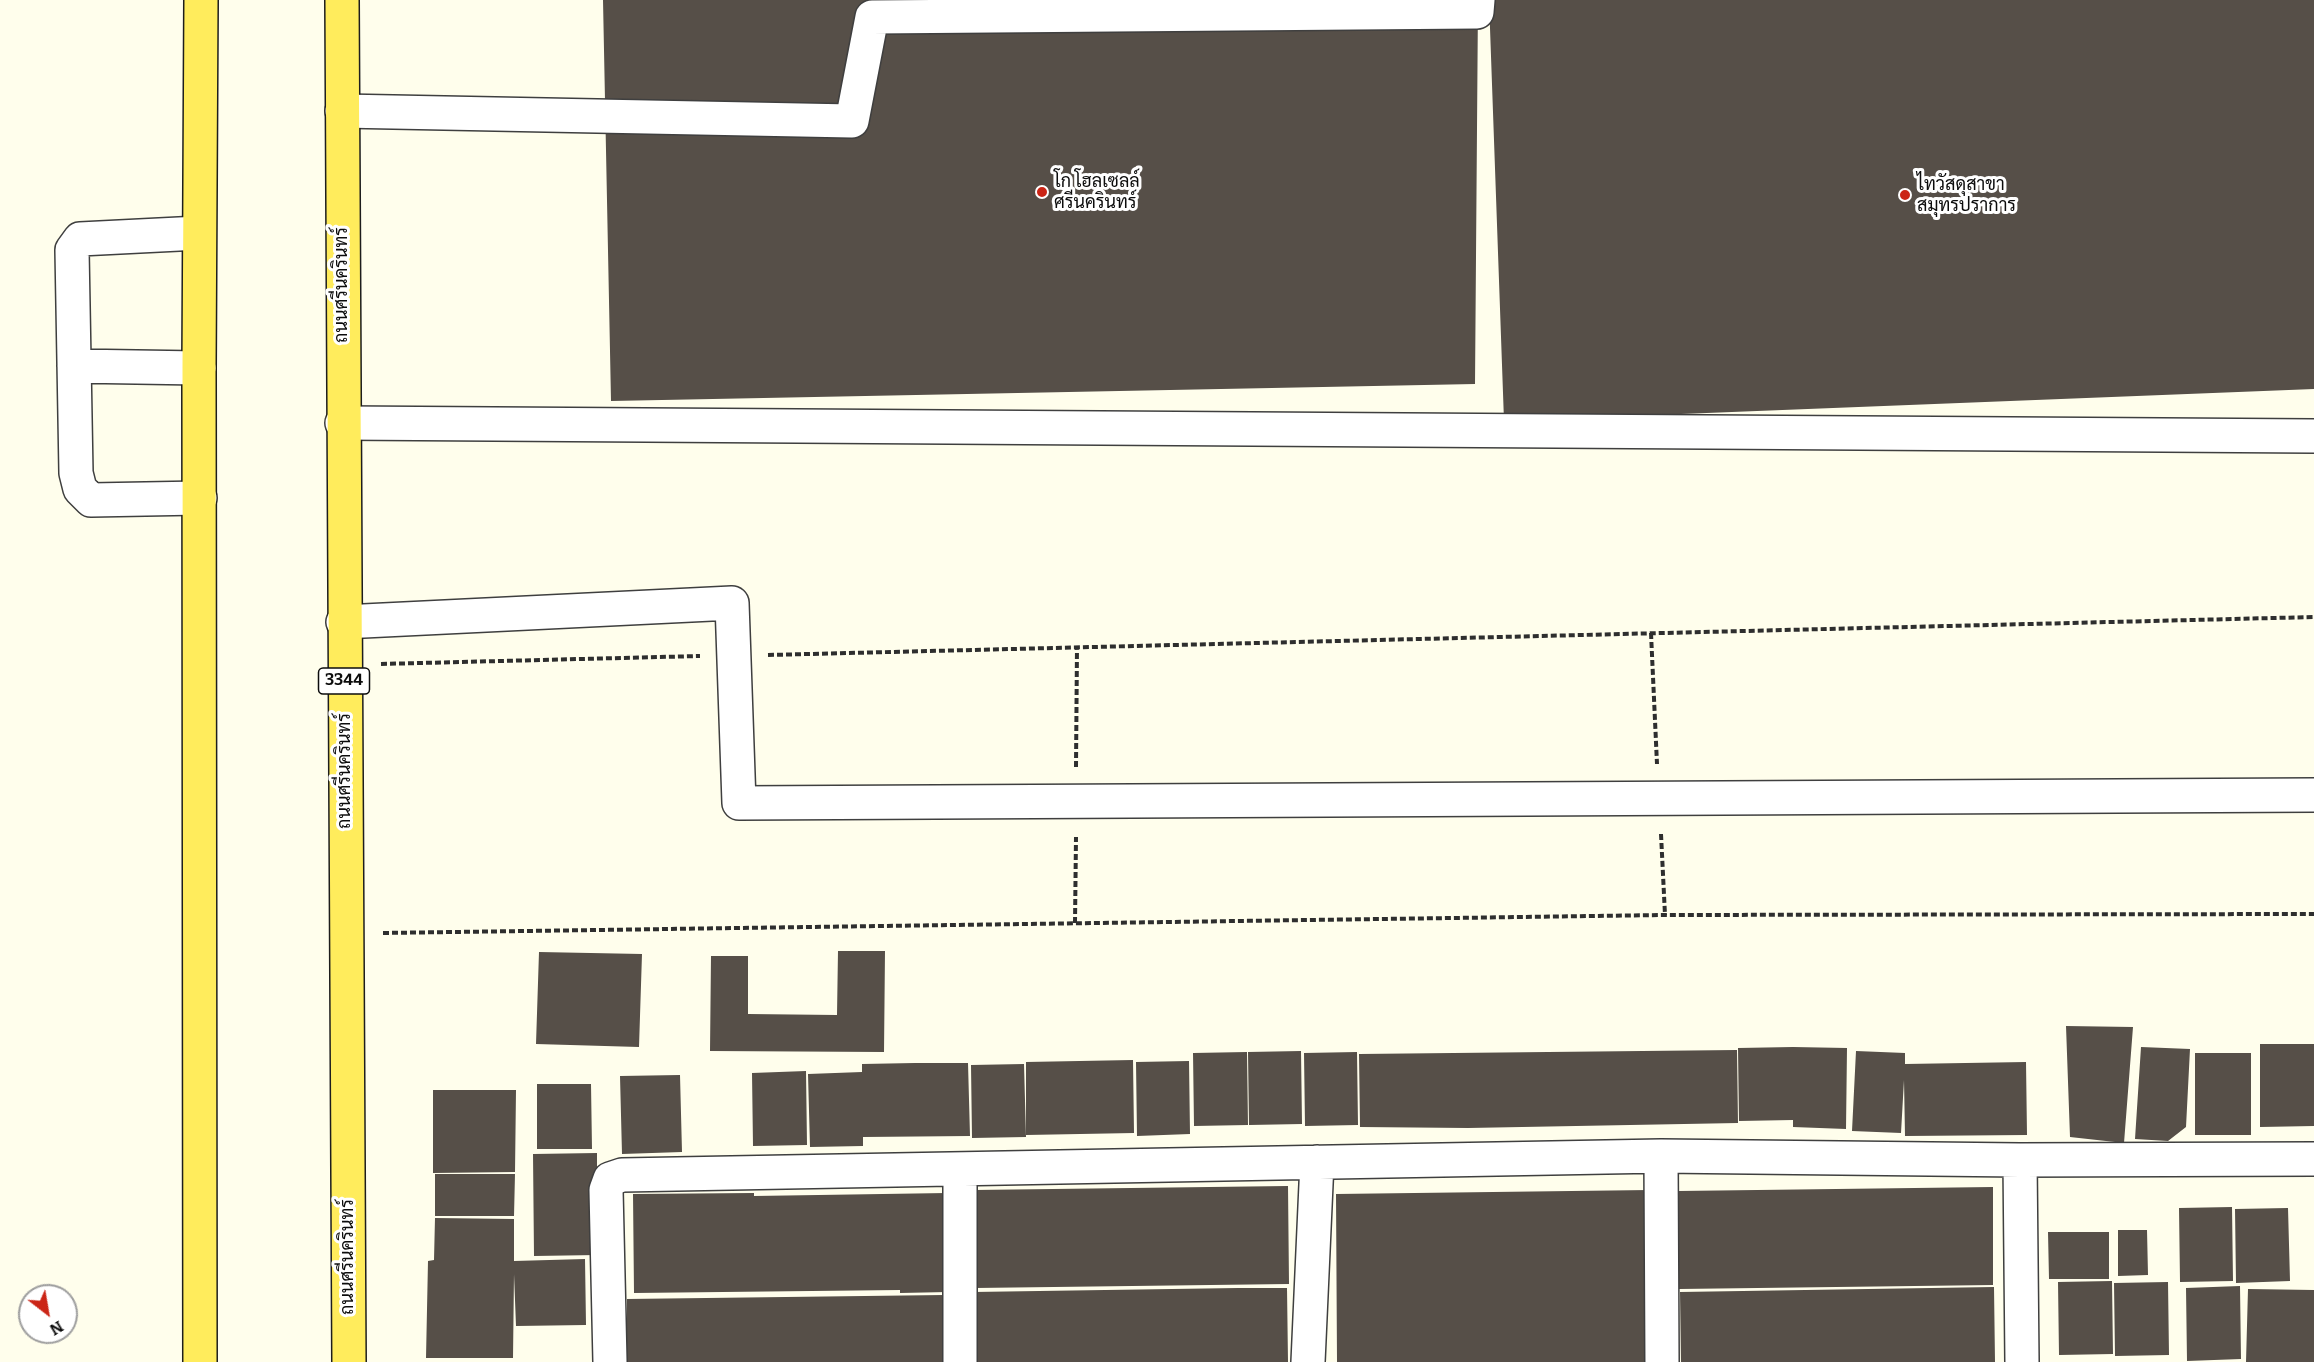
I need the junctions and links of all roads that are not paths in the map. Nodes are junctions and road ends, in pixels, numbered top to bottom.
1 (201, 0) edge
2 (342, 0) edge
3 (1478, 0) edge
4 (342, 111) junction
5 (199, 233) junction
6 (74, 366) junction
7 (199, 368) junction
8 (342, 423) junction
9 (2314, 436) edge
10 (200, 498) junction
11 (343, 622) junction
12 (2314, 795) edge
13 (1661, 1156) junction
14 (2314, 1159) edge
15 (2020, 1160) junction
16 (1317, 1162) junction
17 (960, 1170) junction
18 (200, 1362) edge
19 (348, 1362) edge
20 (610, 1362) edge
21 (960, 1362) edge
22 (1308, 1362) edge
23 (1662, 1362) edge
24 (2022, 1362) edge

1 - 5 main road
2 - 4 main road, ถนนศรีนครินทร์ / 3344
3 - 4 street
4 - 8 main road, ถนนศรีนครินทร์ / 3344
5 - 6 street
5 - 7 main road
6 - 7 street
6 - 10 street
7 - 10 main road
8 - 9 street
8 - 11 main road, ถนนศรีนครินทร์ / 3344
10 - 18 main road
11 - 12 street
11 - 19 main road, ถนนศรีนครินทร์ / 3344
13 - 15 street
13 - 16 street
13 - 23 street
14 - 15 street
15 - 24 street
16 - 17 street
16 - 22 street
17 - 20 street
17 - 21 street

